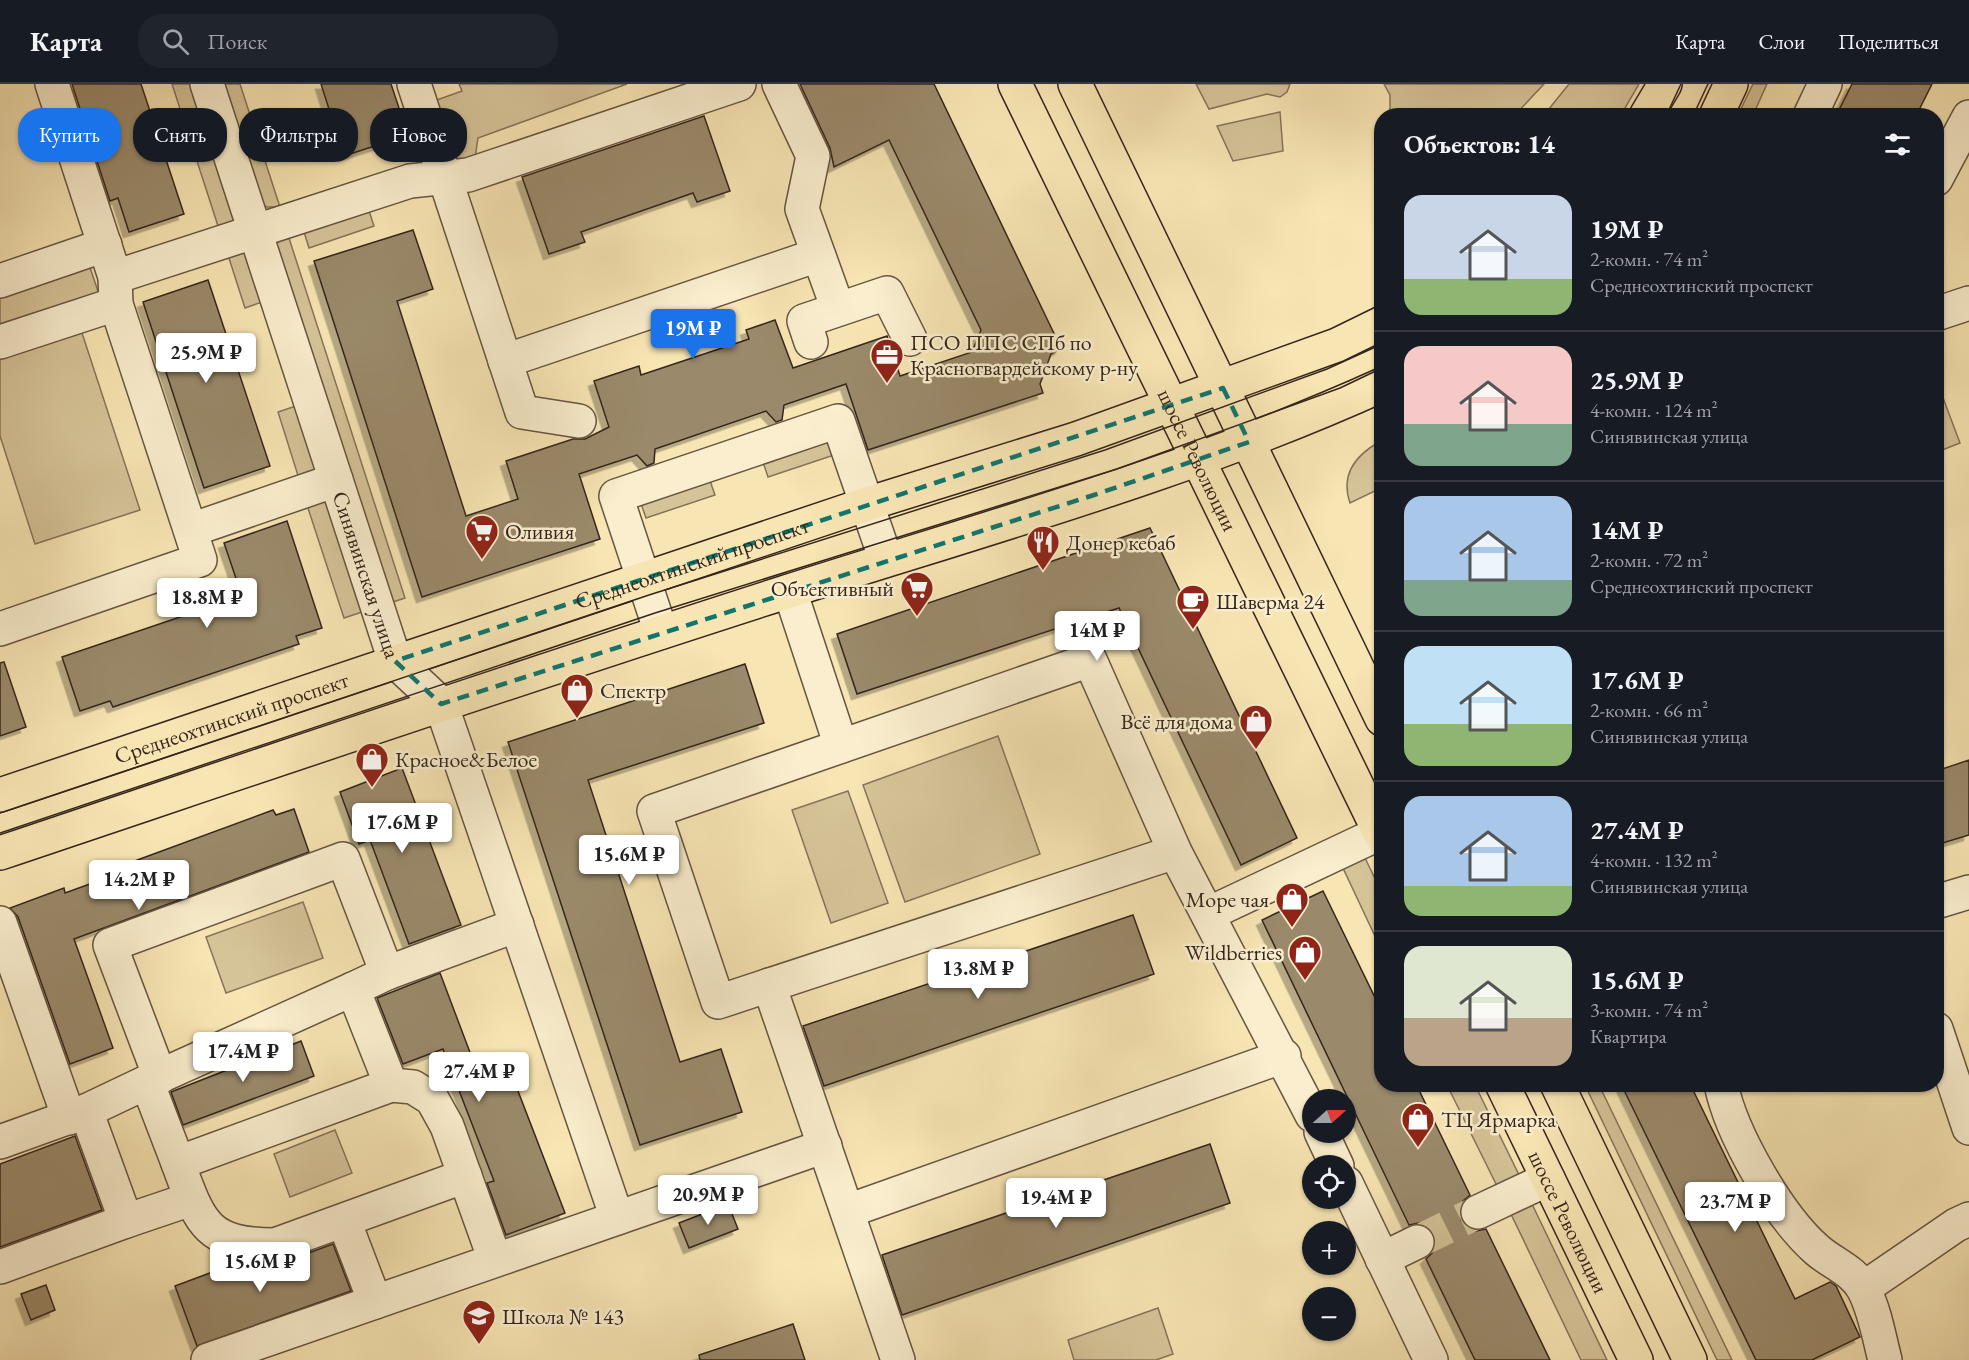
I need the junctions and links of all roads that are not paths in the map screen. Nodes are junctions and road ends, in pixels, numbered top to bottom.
1 (52, 84) edge
2 (207, 84) edge
3 (414, 84) edge
4 (739, 84) edge
5 (779, 84) edge
6 (1015, 84) edge
7 (1075, 84) edge
8 (1665, 84) edge
9 (1731, 84) edge
10 (1825, 84) edge
11 (1651, 108) edge
12 (1720, 108) edge
13 (1814, 108) edge
14 (1969, 117) edge
15 (1944, 164) edge
16 (442, 176) junction
17 (255, 232) junction
18 (105, 245) junction
19 (818, 255) junction
20 (0, 281) edge
21 (115, 290) junction
22 (1969, 303) edge
23 (838, 309) junction
24 (1944, 311) edge
25 (1374, 327) edge
26 (910, 339) dead end
27 (0, 342) edge
28 (811, 342) dead end
29 (505, 361) junction
30 (1223, 388) junction
31 (1374, 388) edge
32 (1172, 406) junction
33 (579, 421) dead end
34 (1248, 442) junction
35 (1198, 459) junction
36 (336, 480) junction
37 (867, 504) junction
38 (191, 530) junction
39 (886, 560) junction
40 (644, 579) junction
41 (790, 591) junction
42 (0, 629) edge
43 (661, 632) junction
44 (395, 661) junction
45 (1374, 702) edge
46 (441, 704) junction
47 (841, 746) junction
48 (0, 795) edge
49 (1374, 821) edge
50 (1374, 838) edge
51 (1175, 852) junction
52 (0, 854) edge
53 (1969, 892) edge
54 (1944, 900) edge
55 (1208, 914) junction
56 (0, 923) edge
57 (517, 925) junction
58 (387, 973) junction
59 (769, 985) junction
60 (353, 989) junction
61 (1944, 1053) edge
62 (1284, 1056) junction
63 (153, 1079) junction
64 (392, 1085) junction
65 (1506, 1092) edge
66 (1561, 1092) edge
67 (1723, 1092) edge
68 (1302, 1094) edge
69 (78, 1114) junction
70 (1969, 1128) edge
71 (0, 1142) edge
72 (825, 1146) junction
73 (178, 1163) junction
74 (465, 1176) junction
75 (1548, 1179) junction
76 (191, 1199) junction
77 (1356, 1204) edge
78 (848, 1211) junction
79 (1478, 1212) tunnel mouth
80 (617, 1218) junction
81 (1969, 1219) edge
82 (126, 1221) junction
83 (344, 1221) junction
84 (1417, 1242) tunnel mouth
85 (1382, 1259) junction
86 (495, 1260) junction
87 (0, 1267) edge
88 (1864, 1288) junction
89 (375, 1302) junction
90 (208, 1360) edge
91 (898, 1360) edge
92 (1431, 1360) edge
93 (1636, 1360) edge
94 (1690, 1360) edge
95 (1885, 1360) edge

1 - 18 street
2 - 17 street, Синявинская улица
3 - 16 street
4 - 16 street
5 - 19 street
6 - 32 main road, шоссе Революции
7 - 30 main road
8 - 11 main road
9 - 12 main road
10 - 13 street
14 - 15 street
16 - 17 street
16 - 29 street
17 - 21 street
17 - 36 street, Синявинская улица
18 - 20 street
18 - 21 street
19 - 23 street
19 - 29 street
21 - 27 street
21 - 38 street
22 - 24 street
23 - 26 street
23 - 28 street
25 - 30 main road, Среднеохтинский проспект
29 - 33 street
30 - 32 main road, Среднеохтинский проспект
30 - 34 main road
31 - 34 main road
32 - 35 main road, шоссе Революции
32 - 37 main road, Среднеохтинский проспект
34 - 35 main road
34 - 45 main road
35 - 39 main road
35 - 49 main road, шоссе Революции
36 - 38 street
36 - 44 street, Синявинская улица
37 - 39 street
37 - 40 main road, Среднеохтинский проспект
37 - 40 street
38 - 42 street
39 - 41 main road
40 - 43 street
40 - 44 main road, Среднеохтинский проспект
41 - 43 main road
41 - 47 street
43 - 46 main road
44 - 46 street, Синявинская улица
44 - 48 main road, Среднеохтинский проспект
46 - 52 main road
46 - 57 street, Синявинская улица
47 - 51 street
47 - 59 street
50 - 55 street
51 - 55 street
51 - 59 street
53 - 54 street
55 - 62 street
56 - 69 street
57 - 58 street
57 - 80 street, Синявинская улица
58 - 60 street
58 - 63 street
59 - 72 street
60 - 63 street
60 - 64 street
61 - 70 street
62 - 68 street
62 - 78 street
63 - 69 street
63 - 73 street
64 - 73 street
64 - 74 street
65 - 75 main road, шоссе Революции
66 - 94 main road
67 - 88 street
69 - 71 street
69 - 82 street
72 - 78 street
72 - 80 street
73 - 76 street
74 - 83 street
74 - 86 street
75 - 79 street
75 - 93 main road, шоссе Революции
76 - 82 street
76 - 83 street
77 - 85 street
78 - 91 street
80 - 86 street
81 - 88 street
82 - 87 street
83 - 89 street
84 - 85 street
85 - 92 street
86 - 89 street
88 - 95 street
89 - 90 street

